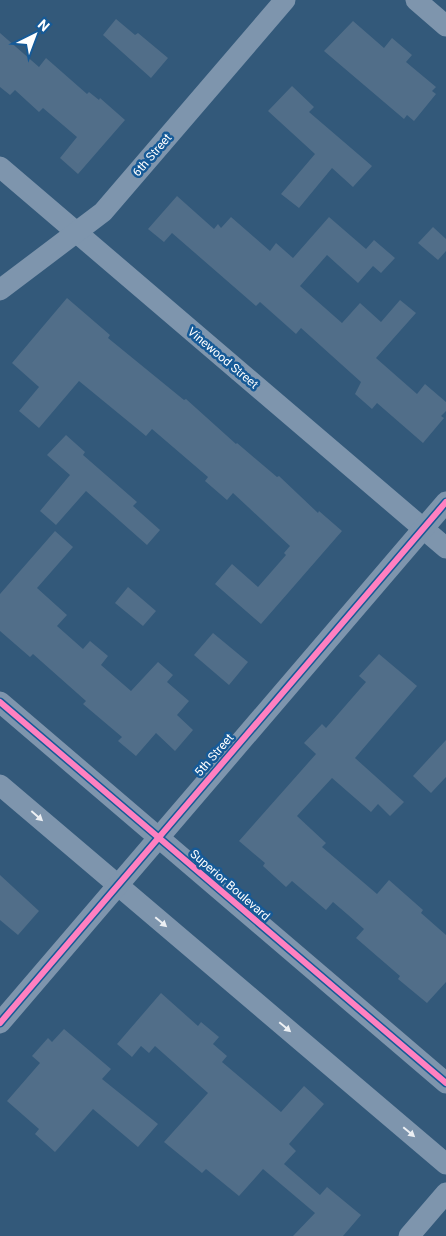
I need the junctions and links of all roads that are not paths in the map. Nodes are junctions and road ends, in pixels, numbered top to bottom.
1 (284, 0) edge
2 (416, 0) edge
3 (446, 26) edge
4 (0, 167) edge
5 (76, 232) junction
6 (0, 290) edge
7 (446, 502) edge
8 (423, 529) junction
9 (446, 548) edge
10 (0, 702) edge
11 (0, 785) edge
12 (158, 838) junction
13 (117, 885) junction
14 (0, 1023) edge
15 (446, 1083) edge
16 (446, 1164) edge
17 (446, 1193) edge
18 (409, 1236) edge

1 - 5 street, 6th Street
2 - 3 street
4 - 5 street, Vinewood Street
5 - 6 street, 6th Street
5 - 8 street, Vinewood Street
7 - 8 street, 5th Street
8 - 9 street, Vinewood Street
8 - 12 street, 5th Street
10 - 12 street, Superior Boulevard
11 -> 13 street
12 - 13 street, 5th Street
12 - 15 street, Superior Boulevard
13 - 14 street, 5th Street
13 -> 16 street
17 - 18 street

